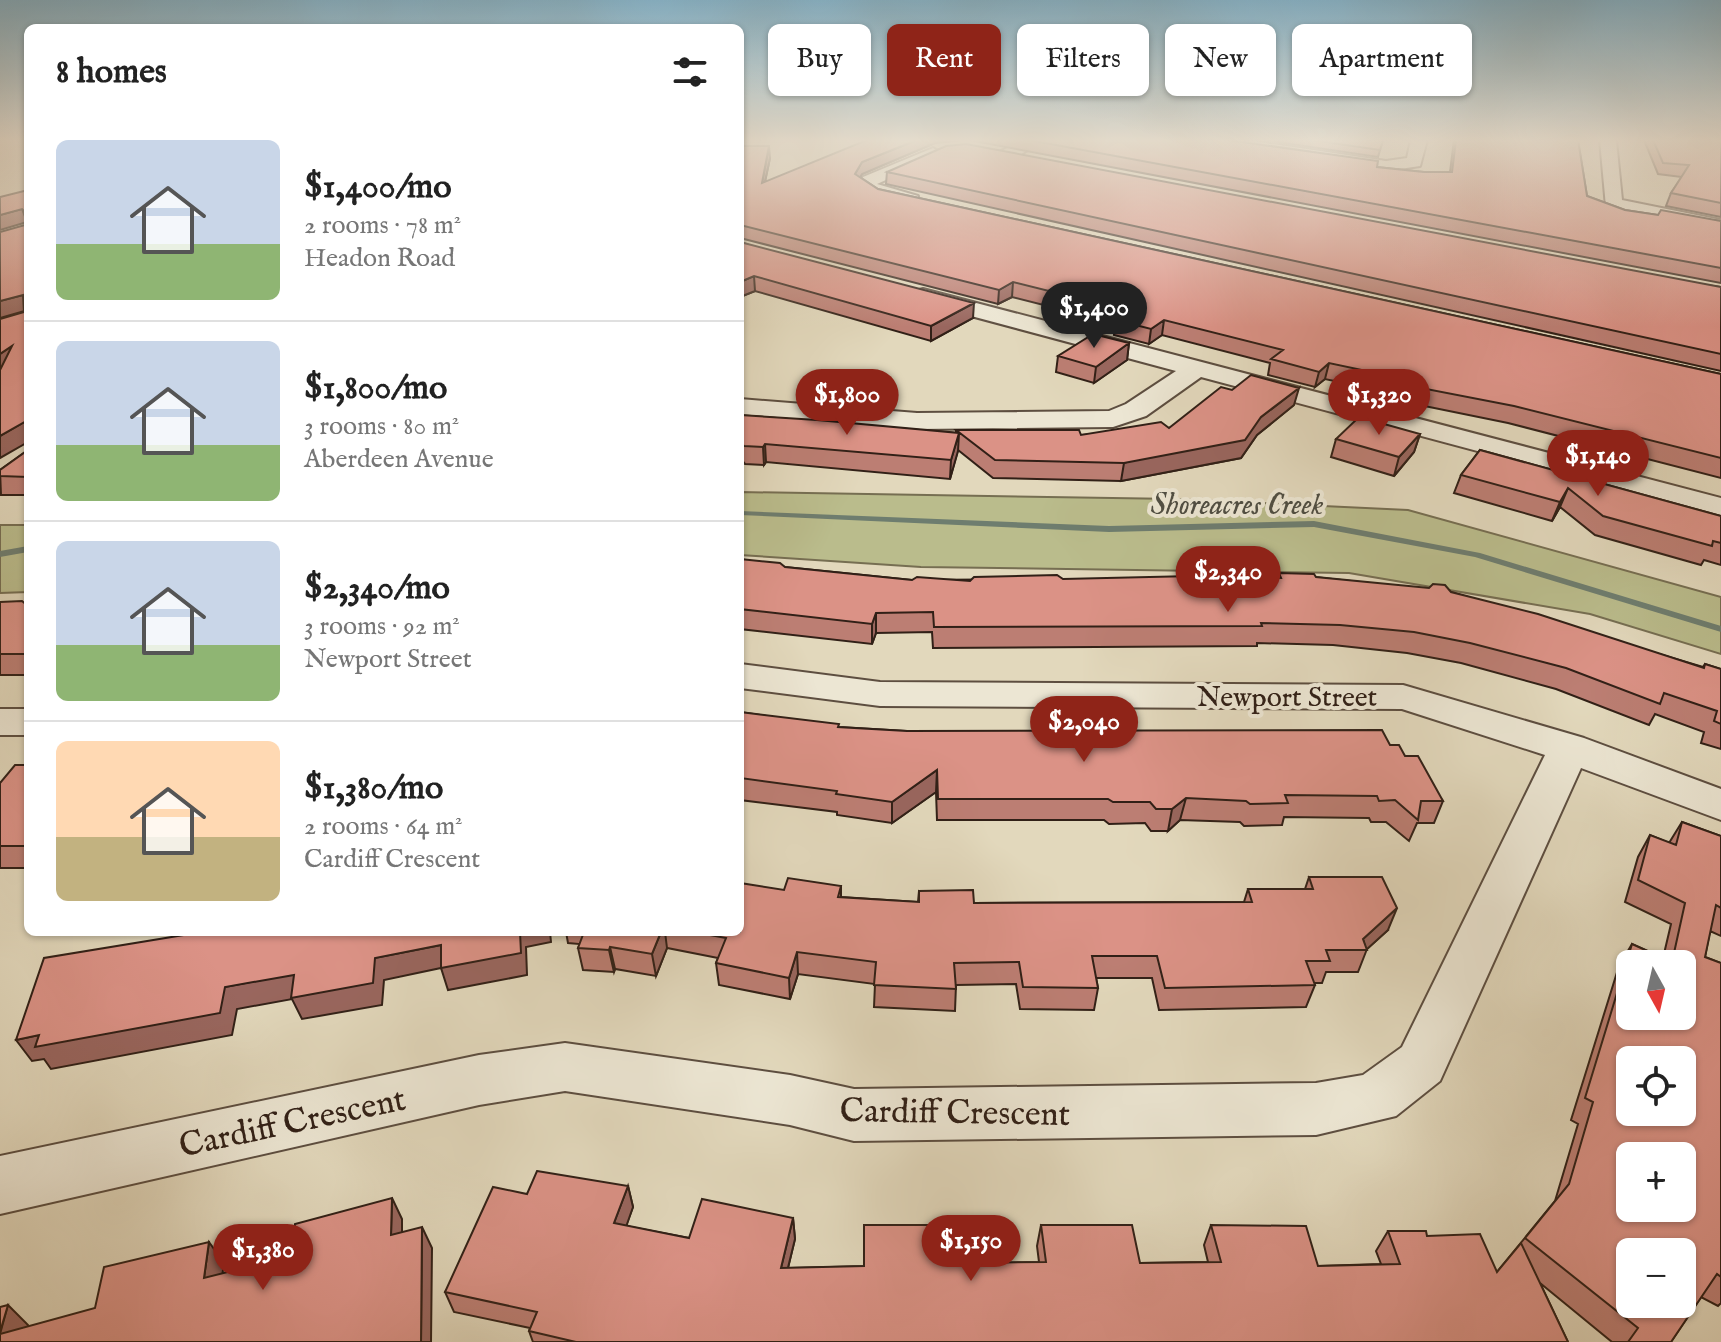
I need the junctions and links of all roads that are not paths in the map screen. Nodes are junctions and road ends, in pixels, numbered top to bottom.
1 (1613, 203) edge
2 (1721, 226) edge
3 (892, 287) edge
4 (1196, 369) junction
5 (744, 407) edge
6 (1721, 507) edge
7 (744, 677) edge
8 (0, 722) edge
9 (24, 722) edge
10 (1569, 748) junction
11 (1721, 805) edge
12 (0, 1185) edge

1 - 2 street
3 - 4 street
4 - 5 street
4 - 6 street
7 - 10 street, Newport Street
8 - 9 street
10 - 11 street, Newport Street
10 - 12 street, Cardiff Crescent

